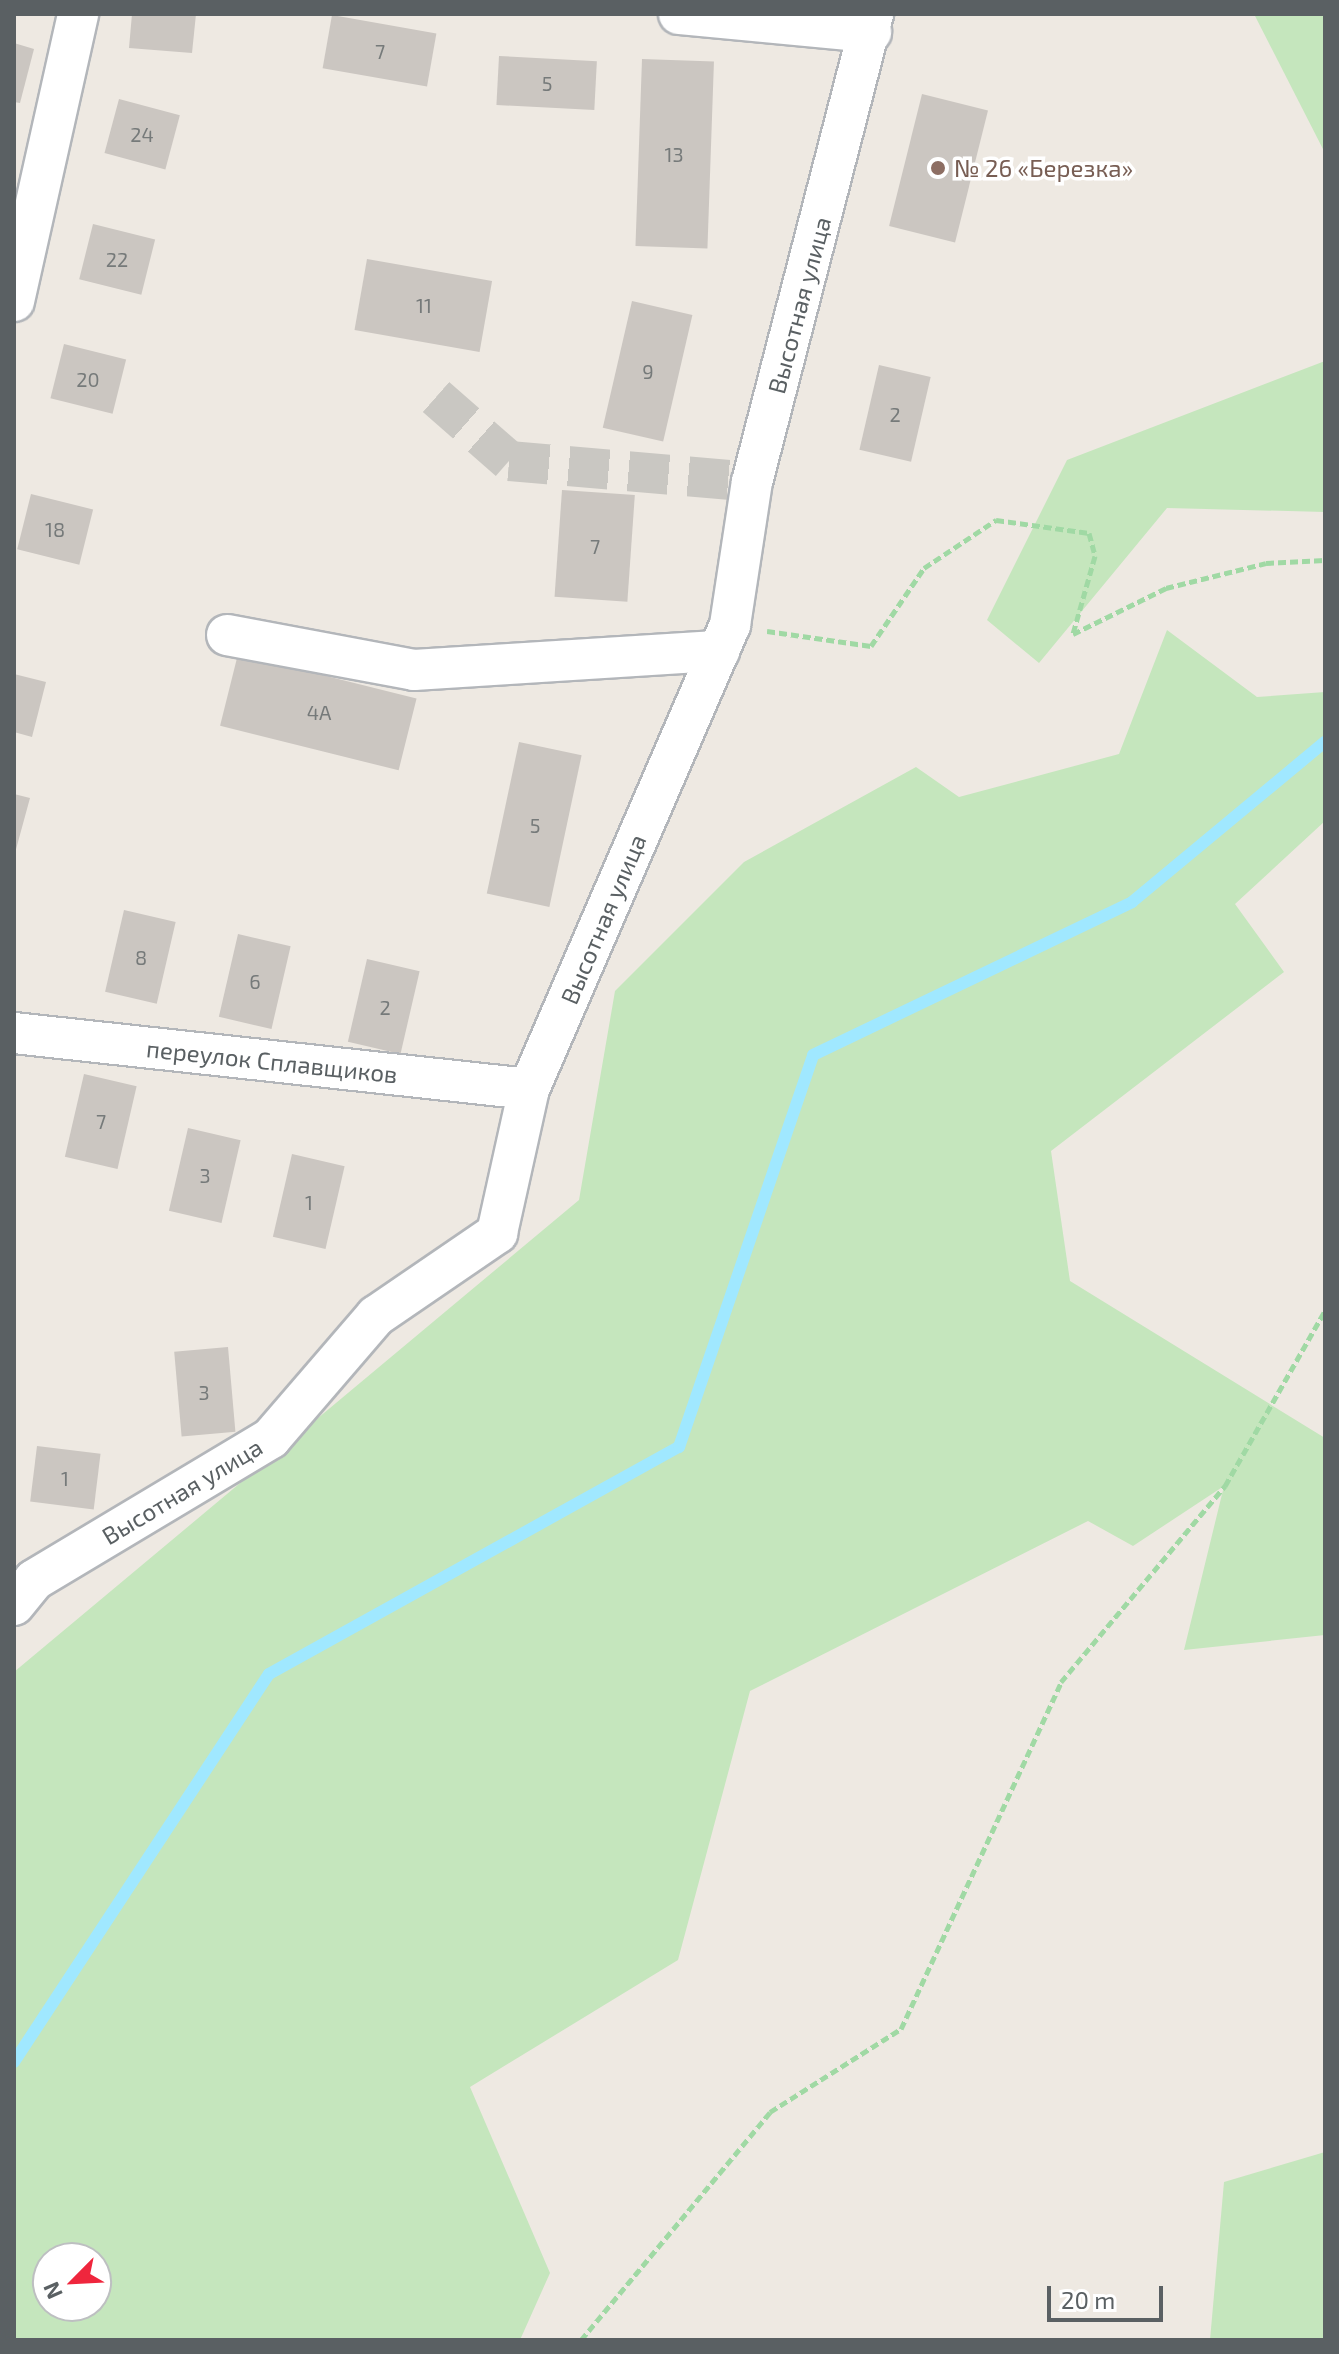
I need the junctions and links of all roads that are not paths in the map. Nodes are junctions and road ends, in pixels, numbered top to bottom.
1 (78, 14) edge
2 (679, 14) edge
3 (872, 23) edge
4 (14, 301) edge
5 (227, 635) dead end
6 (724, 638) junction
7 (14, 1033) edge
8 (529, 1089) junction
9 (14, 1605) edge

1 - 4 street
2 - 3 street
3 - 6 street, Высотная улица
5 - 6 street
6 - 8 street, Высотная улица
7 - 8 street, переулок Сплавщиков
8 - 9 street, Высотная улица

